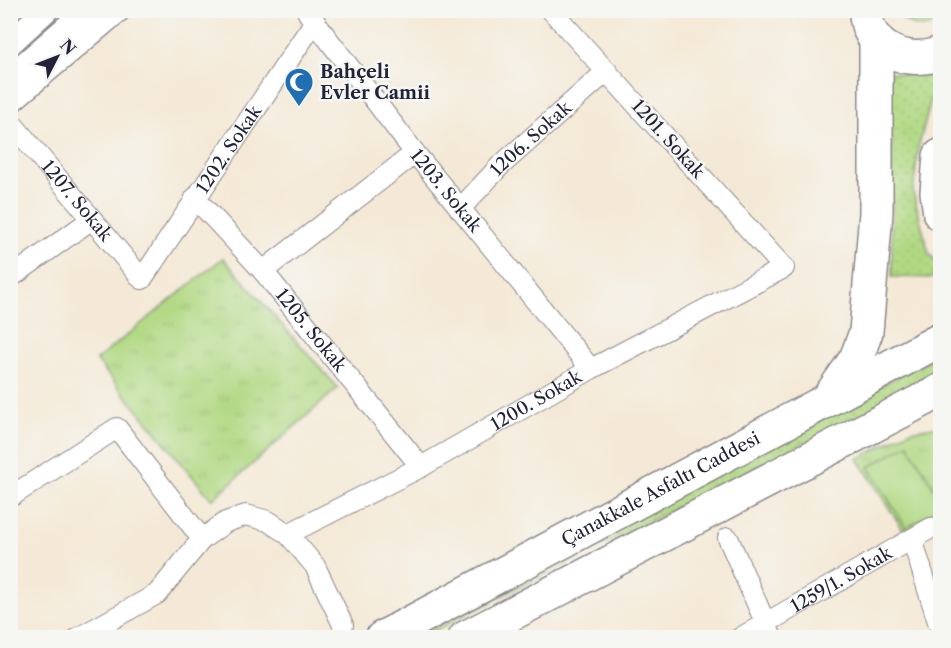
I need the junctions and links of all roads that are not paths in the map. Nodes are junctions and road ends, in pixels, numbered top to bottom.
1 (46, 10) edge
2 (71, 10) edge
3 (87, 10) edge
4 (118, 10) edge
5 (551, 10) edge
6 (310, 16) edge
7 (867, 19) edge
8 (10, 42) edge
9 (940, 53) edge
10 (10, 64) edge
11 (607, 71) junction
12 (10, 77) edge
13 (10, 101) edge
14 (10, 121) edge
15 (415, 153) junction
16 (940, 156) edge
17 (195, 198) junction
18 (460, 209) junction
19 (940, 214) edge
20 (92, 219) junction
21 (784, 268) joint
22 (263, 271) junction
23 (10, 278) edge
24 (142, 279) joint
25 (940, 340) edge
26 (591, 369) junction
27 (940, 391) edge
28 (826, 401) junction
29 (940, 406) edge
30 (875, 424) junction
31 (421, 467) junction
32 (10, 497) edge
33 (940, 527) edge
34 (288, 534) junction
35 (728, 538) dead end
36 (912, 538) junction
37 (202, 540) junction
38 (343, 625) dead end
39 (940, 628) edge
40 (770, 629) edge
41 (78, 638) edge
42 (382, 638) edge
43 (465, 638) edge
44 (740, 638) edge

1 - 8 street
2 - 10 street
3 - 12 street
4 - 13 street
5 - 11 street, 1201. Sokak
6 - 15 street, 1203. Sokak
6 - 17 street, 1202. Sokak
7 - 9 highway
7 - 28 highway
11 - 18 street, 1206. Sokak
11 - 21 street, 1201. Sokak
14 - 20 street, 1207. Sokak
15 - 18 street, 1203. Sokak
15 - 22 street
16 - 19 highway
17 - 22 street, 1205. Sokak
17 - 24 street, 1202. Sokak
18 - 26 street, 1203. Sokak
20 - 23 street
20 - 24 street, 1207. Sokak
21 - 26 street, 1200. Sokak
22 - 31 street, 1205. Sokak
25 - 28 highway, Çanakkale Asfaltı Caddesi
26 - 31 street, 1200. Sokak
27 - 30 highway
28 - 42 highway, Çanakkale Asfaltı Caddesi
29 - 30 highway
30 - 43 highway
31 - 34 street, 1200. Sokak
32 - 37 street
33 - 36 street, 1259/1. Sokak
34 - 37 street
34 - 38 street
35 - 40 street
36 - 39 street
36 - 40 street, 1259/1. Sokak
37 - 41 street
40 - 44 street, 1259/1. Sokak

